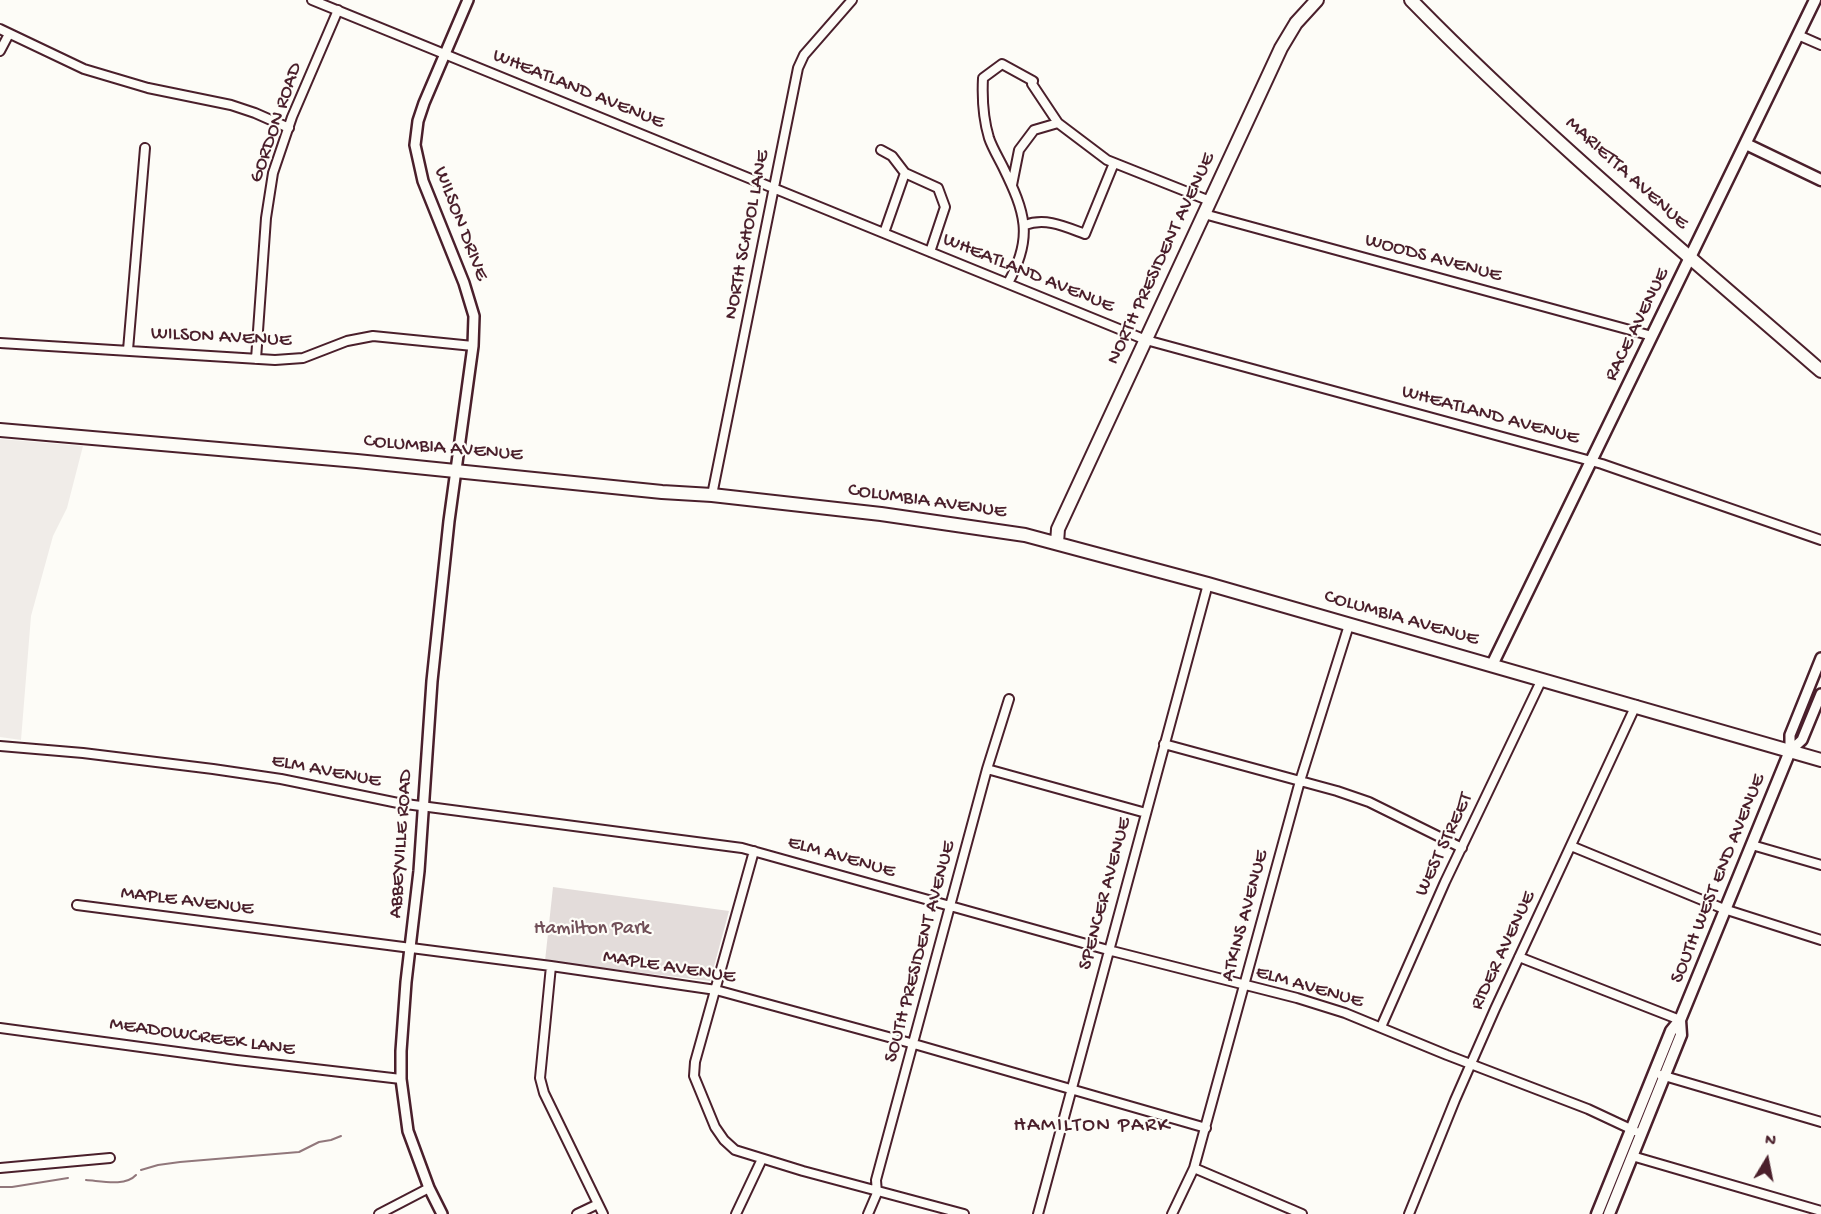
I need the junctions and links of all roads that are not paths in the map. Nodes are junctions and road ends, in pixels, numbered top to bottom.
1 (312, 0) edge
2 (468, 0) edge
3 (852, 0) edge
4 (1317, 0) edge
5 (1411, 0) edge
6 (1815, 0) edge
7 (338, 10) junction
8 (0, 29) edge
9 (9, 34) junction
10 (1798, 35) junction
11 (1821, 45) edge
12 (0, 51) edge
13 (445, 54) junction
14 (1058, 123) junction
15 (289, 128) junction
16 (1746, 144) junction
17 (145, 148) dead end
18 (881, 150) dead end
19 (1114, 163) junction
20 (905, 173) junction
21 (1821, 180) edge
22 (1012, 187) junction
23 (774, 188) junction
24 (1210, 201) junction
25 (1204, 214) junction
26 (1025, 225) junction
27 (884, 233) junction
28 (930, 252) junction
29 (1690, 258) junction
30 (1008, 283) junction
31 (1652, 336) junction
32 (1146, 340) junction
33 (0, 343) edge
34 (473, 346) junction
35 (128, 350) junction
36 (256, 359) junction
37 (1821, 371) edge
38 (0, 430) edge
39 (1592, 461) junction
40 (457, 470) junction
41 (712, 495) junction
42 (1821, 540) edge
43 (1057, 543) junction
44 (1208, 584) junction
45 (1349, 624) junction
46 (1821, 658) edge
47 (1492, 665) junction
48 (1542, 679) junction
49 (1821, 694) edge
50 (1009, 699) dead end
51 (1636, 705) junction
52 (1164, 744) junction
53 (0, 746) edge
54 (1790, 751) junction
55 (1821, 760) edge
56 (987, 769) junction
57 (1300, 781) junction
58 (424, 807) junction
59 (1146, 813) junction
60 (1752, 845) junction
61 (1571, 846) junction
62 (1462, 848) junction
63 (754, 851) junction
64 (1821, 865) edge
65 (77, 905) dead end
66 (950, 907) junction
67 (1724, 909) junction
68 (1821, 940) edge
69 (411, 948) junction
70 (1108, 950) junction
71 (1519, 957) junction
72 (550, 966) junction
73 (1244, 986) junction
74 (716, 990) junction
75 (1680, 1020) junction
76 (1381, 1027) junction
77 (0, 1028) edge
78 (914, 1044) junction
79 (1471, 1064) junction
80 (1659, 1074) junction
81 (401, 1079) junction
82 (1071, 1090) junction
83 (1821, 1122) edge
84 (1206, 1128) junction
85 (1636, 1132) junction
86 (1632, 1156) junction
87 (110, 1158) dead end
88 (762, 1159) junction
89 (0, 1168) edge
90 (1194, 1168) junction
91 (429, 1188) junction
92 (876, 1190) junction
93 (598, 1203) junction
94 (1821, 1211) edge
95 (379, 1214) edge
96 (442, 1214) edge
97 (577, 1214) edge
98 (603, 1214) edge
99 (736, 1214) edge
100 (868, 1214) edge
101 (964, 1214) edge
102 (1038, 1214) edge
103 (1172, 1214) edge
104 (1302, 1214) edge
105 (1409, 1214) edge
106 (1597, 1214) edge
107 (1609, 1214) edge

1 - 7 street, WHEATLAND AVENUE
2 - 13 street, WILSON DRIVE
3 - 23 street, NORTH SCHOOL LANE
4 - 24 main road, NORTH PRESIDENT AVENUE
5 - 29 main road, MARIETTA AVENUE
6 - 10 main road, RACE AVENUE
7 - 13 street, WHEATLAND AVENUE
7 - 15 street, GORDON ROAD
8 - 9 street
9 - 12 street
9 - 15 street
10 - 11 street
10 - 16 main road, RACE AVENUE
13 - 23 street, WHEATLAND AVENUE
13 - 34 street, WILSON DRIVE
14 - 19 street
14 - 22 street
14 - 22 street
15 - 36 street, GORDON ROAD
16 - 21 main road
16 - 29 main road, RACE AVENUE
17 - 35 street
18 - 20 street
19 - 24 street
19 - 26 street
20 - 27 street
20 - 28 street
22 - 26 street
23 - 27 street, WHEATLAND AVENUE
23 - 41 street, NORTH SCHOOL LANE
24 - 25 main road, NORTH PRESIDENT AVENUE
25 - 31 street, WOODS AVENUE
25 - 32 main road, NORTH PRESIDENT AVENUE
26 - 30 street
27 - 28 street, WHEATLAND AVENUE
28 - 30 street, WHEATLAND AVENUE
29 - 31 main road, RACE AVENUE
29 - 37 main road, MARIETTA AVENUE
30 - 32 street, WHEATLAND AVENUE
31 - 39 main road, RACE AVENUE
32 - 39 street, WHEATLAND AVENUE
32 - 43 main road, NORTH PRESIDENT AVENUE
33 - 35 street, WILSON AVENUE
34 - 36 street, WILSON AVENUE
34 - 40 street, WILSON DRIVE
35 - 36 street, WILSON AVENUE
38 - 40 main road, COLUMBIA AVENUE
39 - 42 street, WHEATLAND AVENUE
39 - 47 main road, RACE AVENUE
40 - 41 main road, COLUMBIA AVENUE
40 - 58 street, ABBEYVILLE ROAD
41 - 43 main road, COLUMBIA AVENUE
43 - 44 main road, COLUMBIA AVENUE
44 - 45 main road, COLUMBIA AVENUE
44 - 52 street, SPENCER AVENUE
45 - 47 main road, COLUMBIA AVENUE
45 - 57 street, ATKINS AVENUE
46 - 54 street
47 - 48 main road, COLUMBIA AVENUE
48 - 51 main road, COLUMBIA AVENUE
48 - 62 street, WEST STREET
49 - 54 street
50 - 56 street, SOUTH PRESIDENT AVENUE
51 - 54 main road, COLUMBIA AVENUE
51 - 61 street, RIDER AVENUE
52 - 57 street
52 - 59 street, SPENCER AVENUE
53 - 58 street, ELM AVENUE
54 - 55 main road, COLUMBIA AVENUE
54 - 60 main road, SOUTH WEST END AVENUE
56 - 59 street
56 - 66 street, SOUTH PRESIDENT AVENUE
57 - 62 street
57 - 73 street, ATKINS AVENUE
58 - 63 street, ELM AVENUE
58 - 69 street, ABBEYVILLE ROAD
59 - 70 street, SPENCER AVENUE
60 - 64 street
60 - 67 main road, SOUTH WEST END AVENUE
61 - 67 street
61 - 71 street, RIDER AVENUE
62 - 76 street, WEST STREET
63 - 66 street, ELM AVENUE
63 - 74 street
65 - 69 street, MAPLE AVENUE
66 - 70 street, ELM AVENUE
66 - 78 street, SOUTH PRESIDENT AVENUE
67 - 68 street
67 - 75 main road, SOUTH WEST END AVENUE
69 - 72 street, MAPLE AVENUE
69 - 81 street, ABBEYVILLE ROAD
70 - 73 street, ELM AVENUE
70 - 82 street, SPENCER AVENUE
71 - 75 street
71 - 79 street, RIDER AVENUE
72 - 74 street, MAPLE AVENUE
72 - 93 street
73 - 76 street, ELM AVENUE
73 - 84 street, ATKINS AVENUE
74 - 78 street, MAPLE AVENUE
74 - 88 street
75 - 80 main road, SOUTH WEST END AVENUE
76 - 79 street, ELM AVENUE
77 - 81 street, MEADOWCREEK LANE
78 - 82 street, MAPLE AVENUE
78 - 92 street, SOUTH PRESIDENT AVENUE
79 - 85 street, ELM AVENUE
79 - 105 street, RIDER AVENUE
80 - 83 street
80 - 85 main road, SOUTH WEST END AVENUE
81 - 91 street, ABBEYVILLE ROAD
82 - 84 street, MAPLE AVENUE
82 - 102 street, SPENCER AVENUE
84 - 90 street, ATKINS AVENUE
85 - 86 main road, SOUTH WEST END AVENUE
85 - 106 main road, SOUTH WEST END AVENUE
86 - 94 street
86 - 107 main road, SOUTH WEST END AVENUE
87 - 89 street
88 - 92 street
88 - 99 street
90 - 103 street, ATKINS AVENUE
90 - 104 street
91 - 95 street
91 - 96 street, ABBEYVILLE ROAD
92 - 100 street, SOUTH PRESIDENT AVENUE
92 - 101 street
93 - 97 street
93 - 98 street

